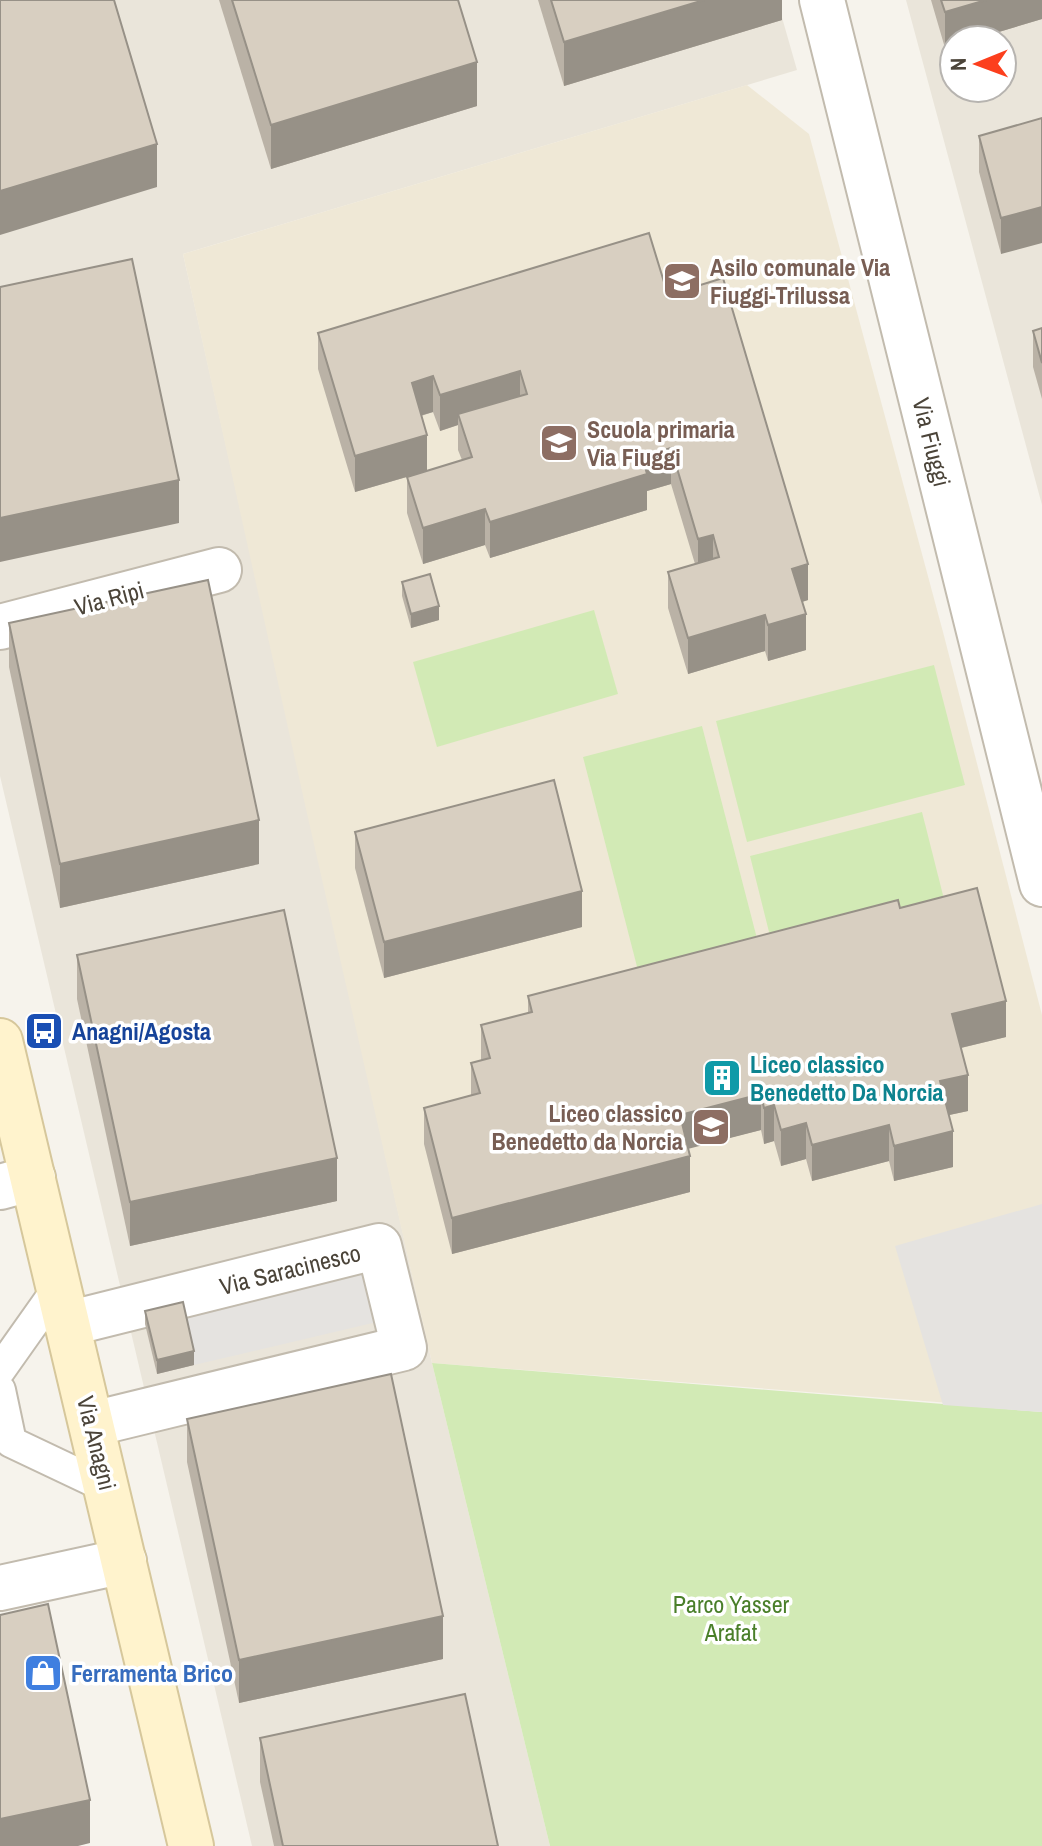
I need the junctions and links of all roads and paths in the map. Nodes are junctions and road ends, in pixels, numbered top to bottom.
1 (822, 0) edge
2 (219, 570) dead end
3 (0, 627) edge
4 (1042, 884) edge
5 (0, 1041) edge
6 (16, 1182) edge
7 (63, 1306) junction
8 (0, 1370) edge
9 (0, 1390) edge
10 (92, 1424) junction
11 (108, 1488) junction
12 (124, 1561) junction
13 (0, 1588) edge
14 (191, 1846) edge

1 - 4 street, Via Fiuggi
2 - 3 street, Via Ripi
5 - 6 street, Via Anagni
6 - 7 street, Via Anagni
7 - 8 lane
7 - 10 street, Via Anagni
7 - 10 street, Via Saracinesco
9 - 11 lane
10 - 11 street, Via Anagni
11 - 12 street, Via Anagni
12 - 13 street
12 - 14 street, Via Anagni

